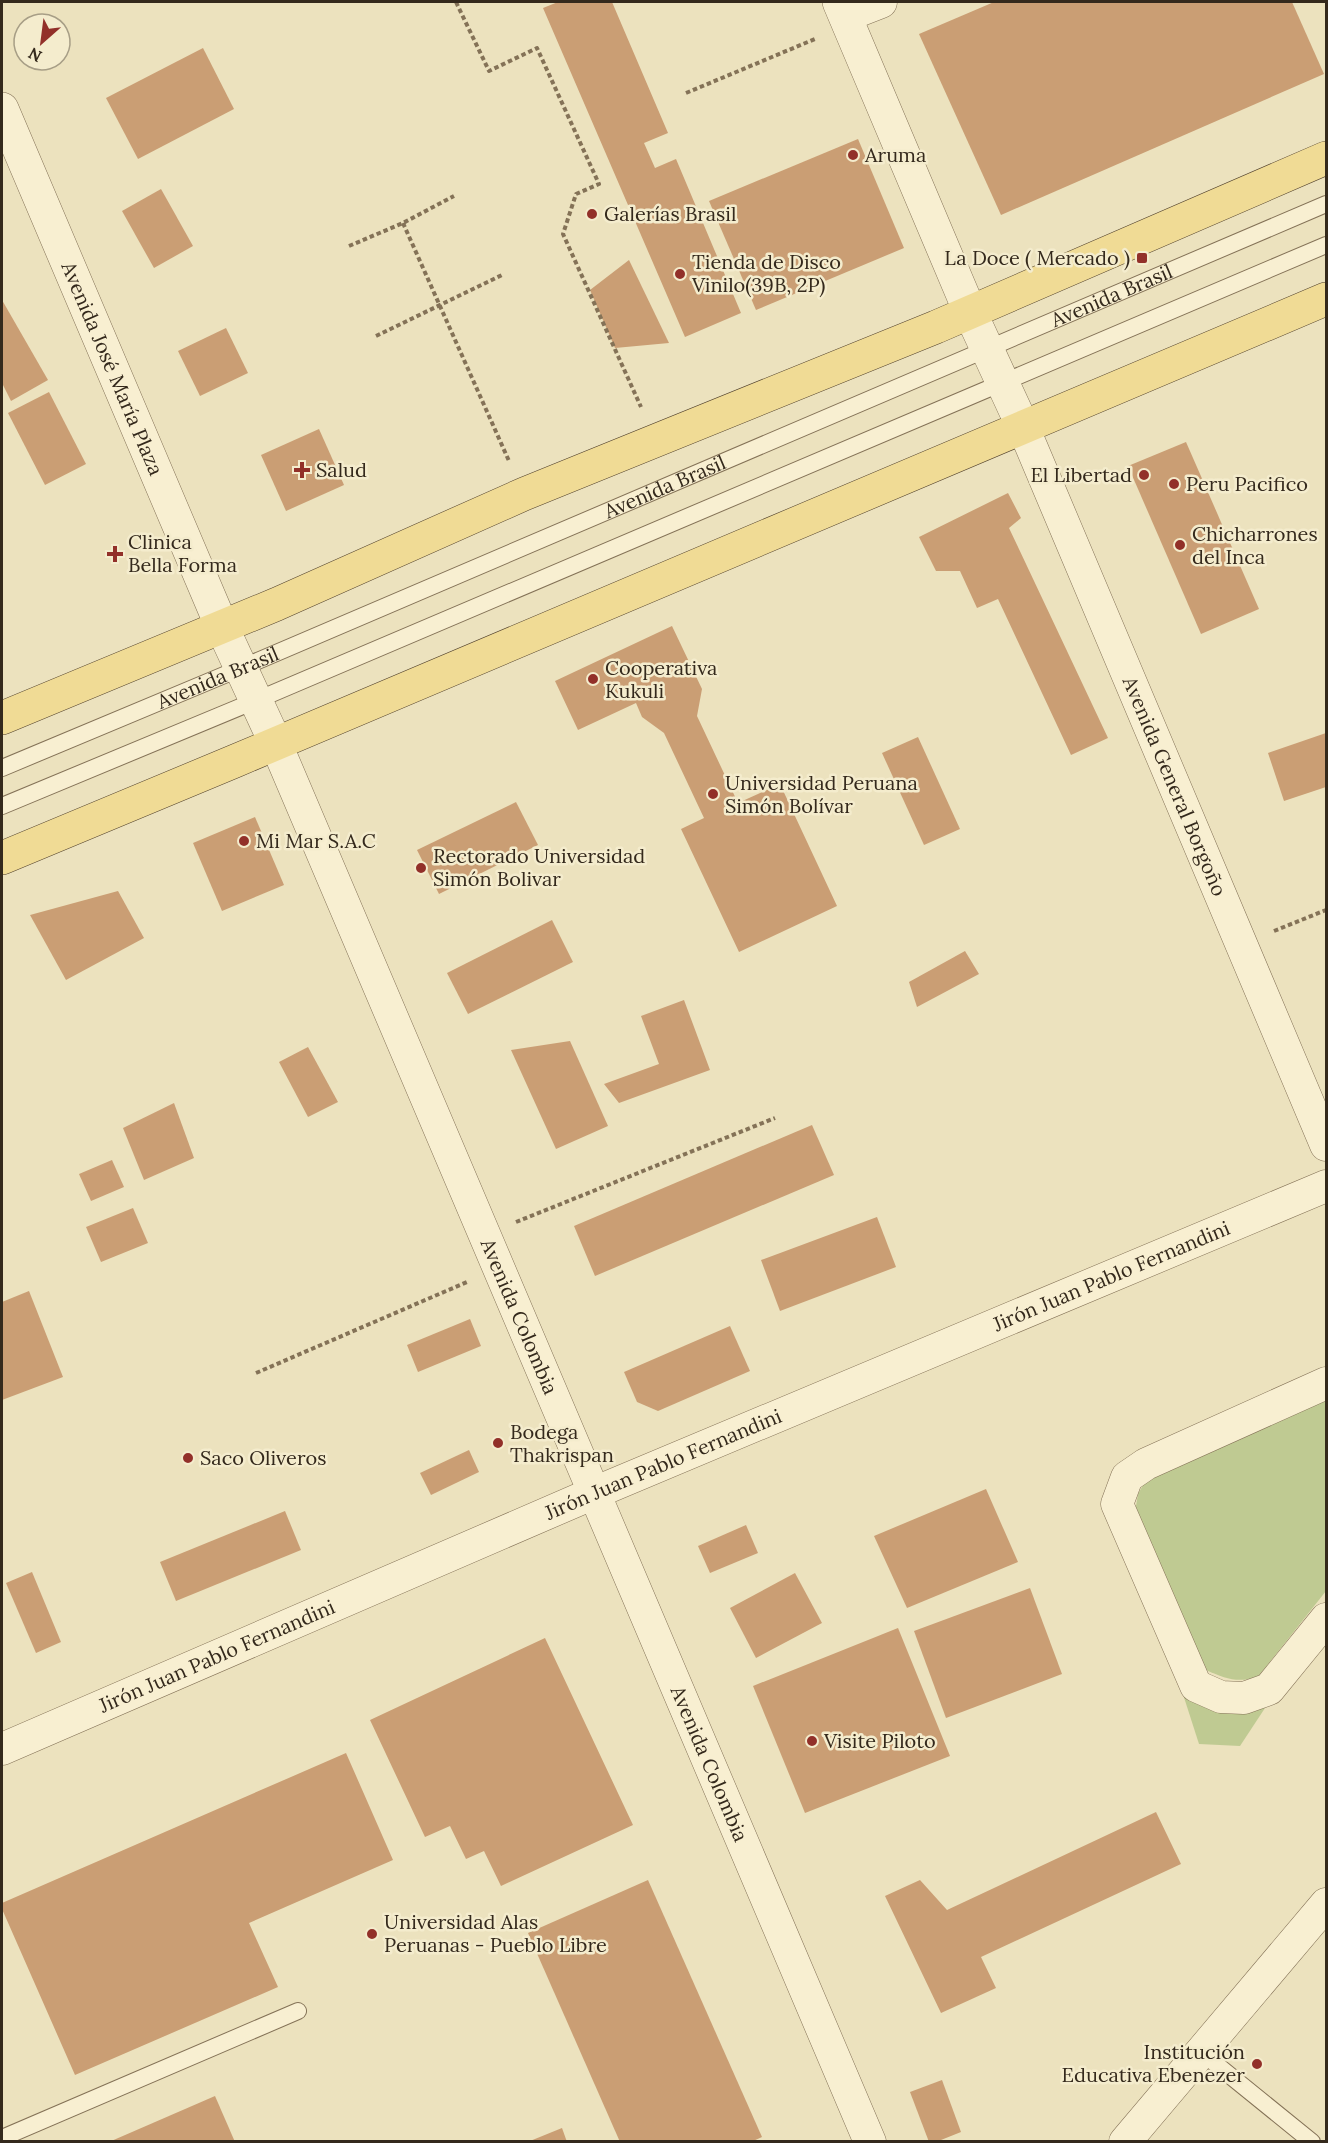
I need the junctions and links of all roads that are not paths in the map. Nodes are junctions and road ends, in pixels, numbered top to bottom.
1 (881, 2) edge
2 (844, 14) edge
3 (2, 109) edge
4 (1326, 158) edge
5 (1326, 204) edge
6 (1326, 245) edge
7 (1326, 299) edge
8 (970, 312) junction
9 (987, 349) junction
10 (1003, 384) junction
11 (1023, 427) junction
12 (222, 627) junction
13 (241, 669) junction
14 (257, 700) junction
15 (2, 718) edge
16 (276, 744) junction
17 (2, 768) edge
18 (2, 806) edge
19 (2, 858) edge
20 (1326, 1145) edge
21 (1326, 1186) edge
22 (1326, 1383) edge
23 (594, 1493) junction
24 (1326, 1619) edge
25 (2, 1749) edge
26 (1326, 1904) edge
27 (298, 2011) dead end
28 (1201, 2052) junction
29 (2, 2138) edge
30 (1300, 2138) edge
31 (870, 2142) edge
32 (1125, 2142) edge

1 - 2 street
2 - 8 street
3 - 12 street, Avenida José María Plaza
4 - 8 main road, Avenida Brasil
5 - 9 lane, Avenida Brasil
6 - 10 lane, Avenida Brasil
7 - 11 main road
8 - 9 street
8 - 12 main road, Avenida Brasil
9 - 10 street
9 - 13 lane, Avenida Brasil
10 - 11 street
10 - 14 lane, Avenida Brasil
11 - 16 main road
11 - 20 street, Avenida General Borgoño
12 - 13 street, Avenida Colombia
12 - 15 main road, Avenida Brasil
13 - 14 street, Avenida Colombia
13 - 17 lane, Avenida Brasil
14 - 16 street, Avenida Colombia
14 - 18 lane, Avenida Brasil
16 - 19 main road
16 - 23 street, Avenida Colombia
21 - 23 street, Jirón Juan Pablo Fernandini
22 - 24 street
23 - 25 street, Jirón Juan Pablo Fernandini
23 - 31 street, Avenida Colombia
26 - 28 street
27 - 29 lane
28 - 30 lane
28 - 32 street

